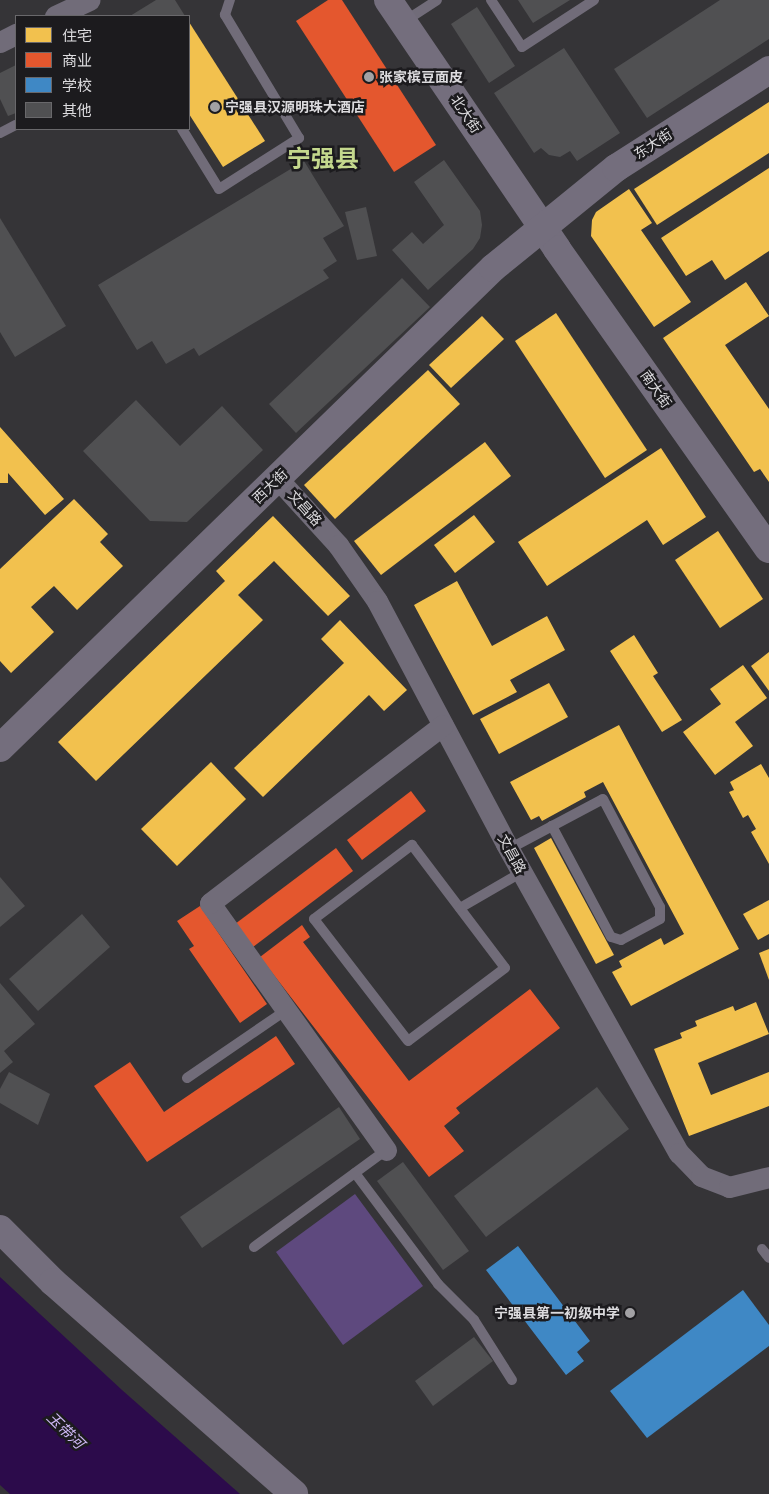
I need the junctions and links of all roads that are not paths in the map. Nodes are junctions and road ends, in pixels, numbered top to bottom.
1 (90, 0) edge
2 (230, 0) edge
3 (388, 0) edge
4 (438, 0) edge
5 (491, 0) edge
6 (594, 0) edge
7 (57, 15) edge
8 (404, 22) junction
9 (15, 34) edge
10 (0, 42) edge
11 (769, 70) edge
12 (15, 126) edge
13 (183, 130) edge
14 (0, 133) edge
15 (543, 228) junction
16 (278, 478) junction
17 (769, 549) edge
18 (443, 725) junction
19 (0, 748) edge
20 (552, 826) junction
21 (509, 849) junction
22 (522, 872) junction
23 (460, 908) junction
24 (286, 1011) junction
25 (186, 1078) dead end
26 (386, 1150) joint
27 (355, 1173) junction
28 (769, 1177) edge
29 (0, 1229) edge
30 (254, 1247) dead end
31 (762, 1249) dead end
32 (769, 1258) edge
33 (512, 1380) dead end
34 (294, 1494) edge

1 - 7 street
2 - 13 lane
3 - 8 street, 北大街
4 - 8 lane
5 - 6 lane
8 - 15 street, 北大街
9 - 10 street
11 - 15 street, 东大街
12 - 14 lane
15 - 16 street, 西大街
15 - 17 street, 南大街
16 - 18 street, 文昌路
16 - 19 street, 西大街
18 - 21 street, 文昌路
18 - 24 street
20 - 20 lane
20 - 21 lane
21 - 22 street, 文昌路
22 - 23 lane
22 - 28 street, 文昌路
23 - 23 lane
24 - 25 lane
24 - 26 street
26 - 27 lane
27 - 30 lane
27 - 33 lane
29 - 34 street
31 - 32 lane

